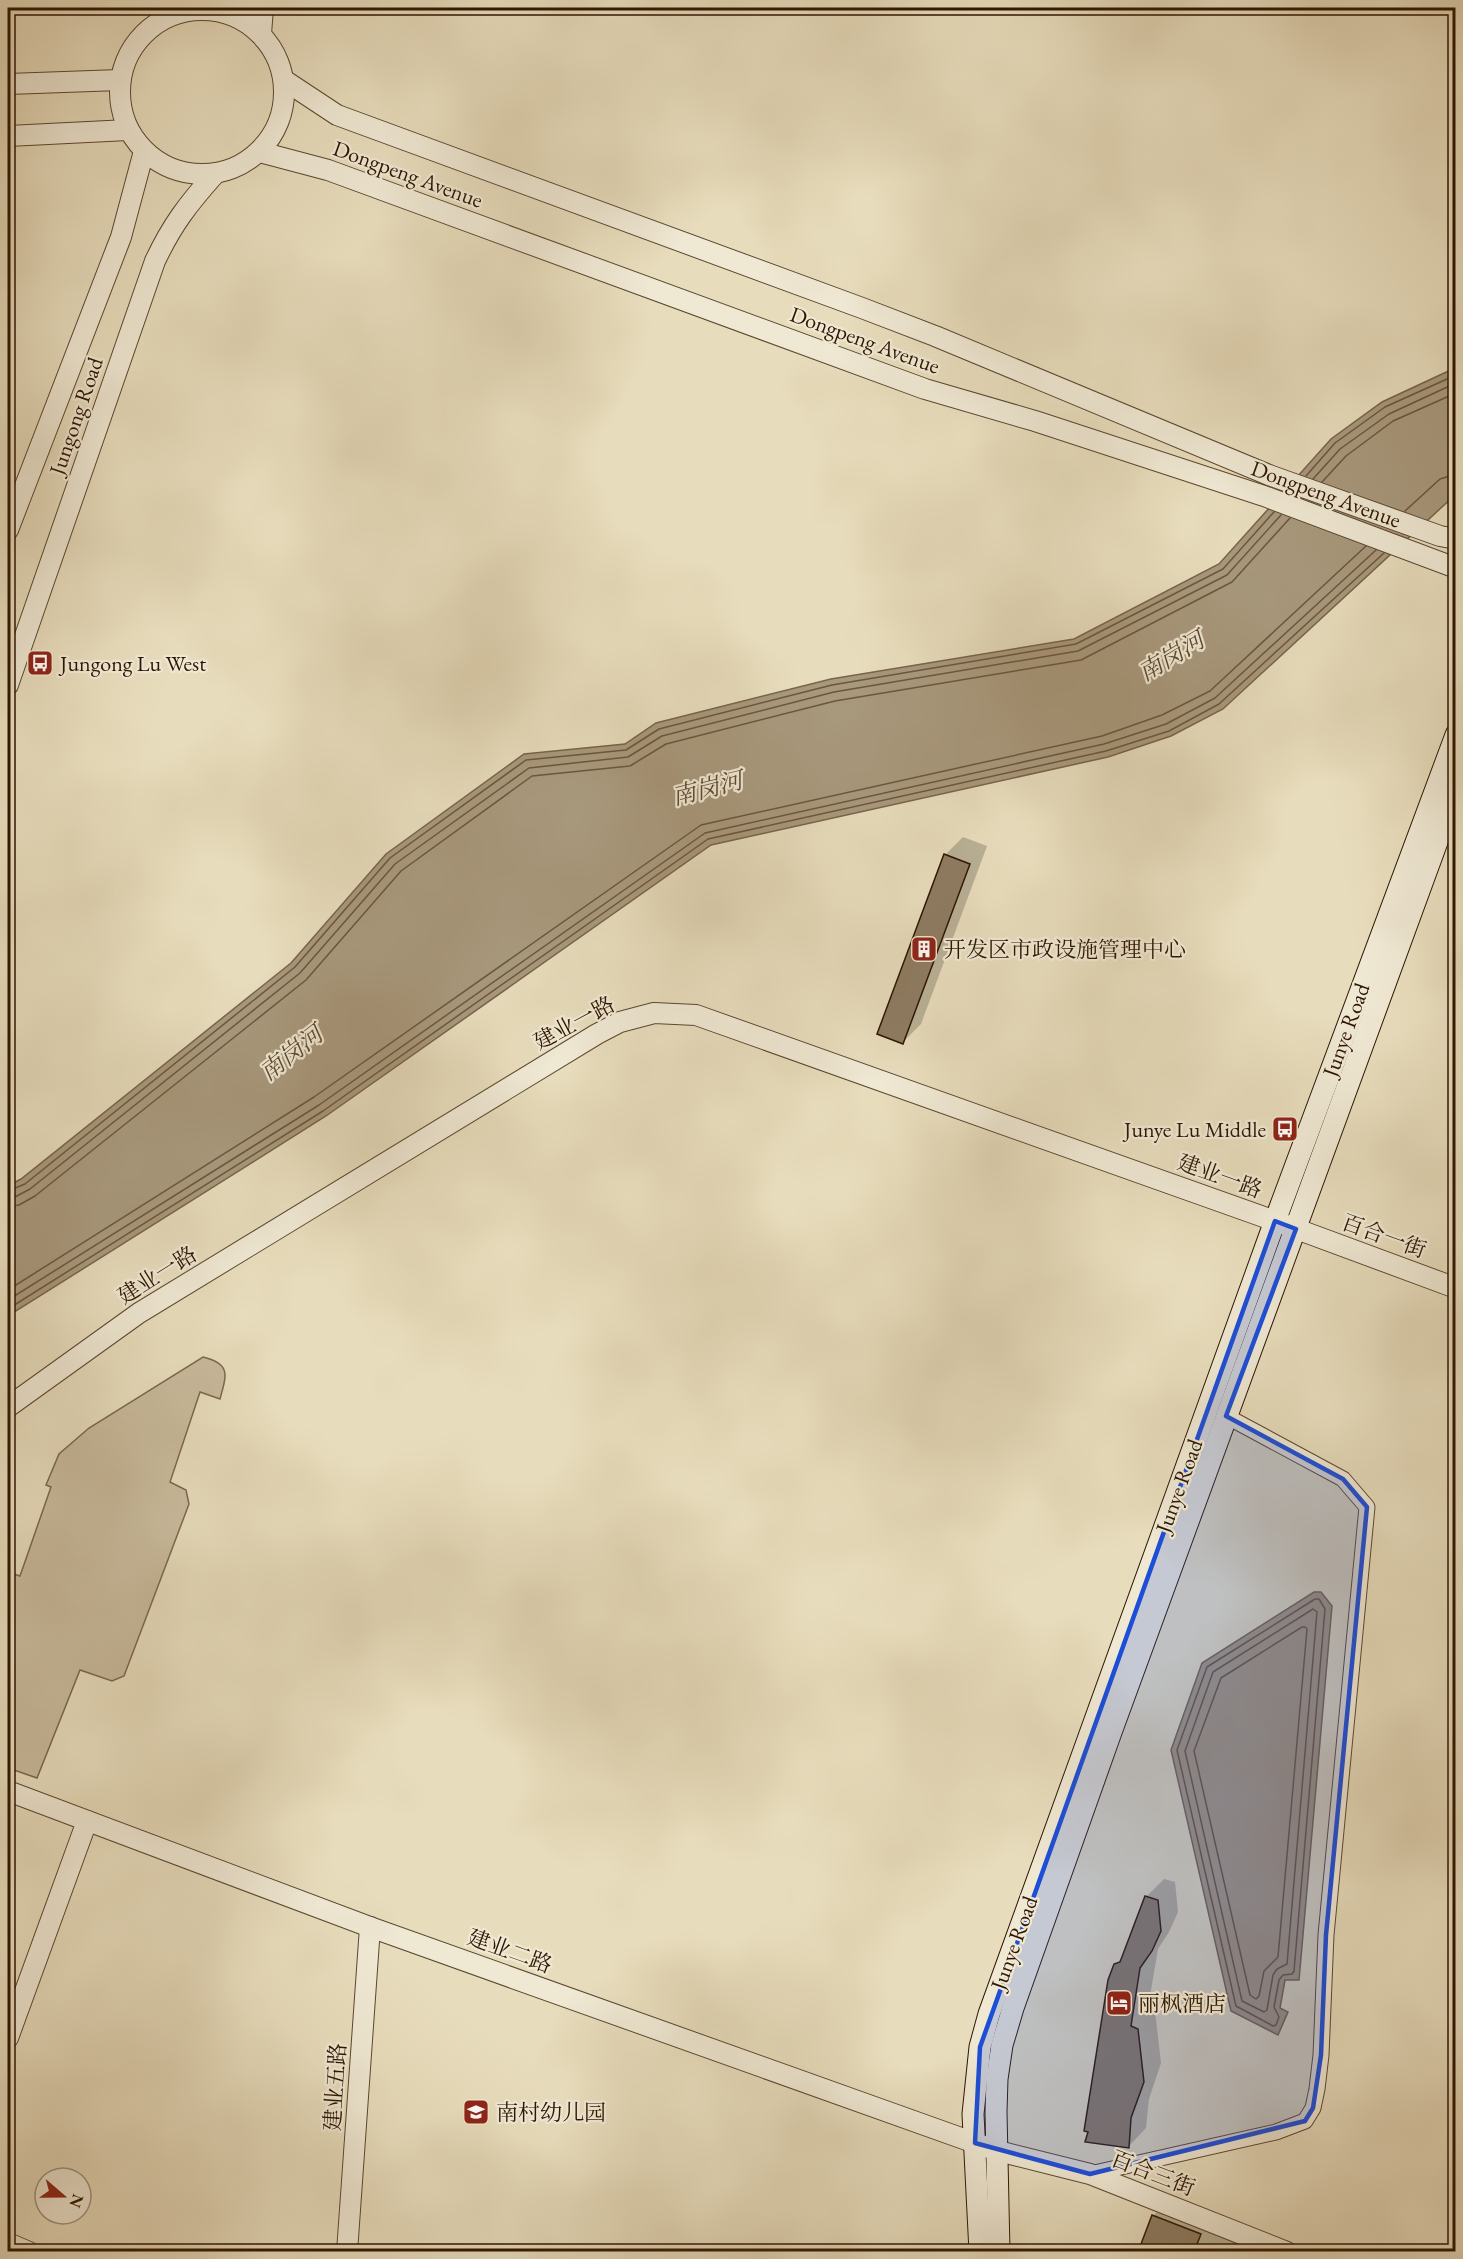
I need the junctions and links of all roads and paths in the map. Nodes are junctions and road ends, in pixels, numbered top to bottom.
1 (262, 8) edge
2 (190, 9) edge
3 (261, 34) junction
4 (120, 80) junction
5 (284, 80) junction
6 (8, 84) edge
7 (128, 130) junction
8 (8, 136) edge
9 (144, 151) junction
10 (260, 152) junction
11 (214, 175) junction
12 (8, 530) edge
13 (1448, 538) edge
14 (1455, 568) edge
15 (8, 685) edge
16 (1455, 735) edge
17 (1455, 790) edge
18 (1275, 1221) junction
19 (1296, 1228) junction
20 (1455, 1288) edge
21 (8, 1407) edge
22 (1226, 1416) junction
23 (8, 1791) edge
24 (87, 1821) junction
25 (370, 1927) junction
26 (8, 2038) edge
27 (975, 2143) junction
28 (998, 2151) junction
29 (1090, 2174) junction
30 (8, 2243) edge
31 (29, 2252) edge
32 (347, 2252) edge
33 (980, 2252) edge
34 (999, 2252) edge
35 (1287, 2252) edge

1 - 3 street
2 - 3 street
2 - 4 street
3 - 5 street
4 - 6 street
4 - 7 street
5 - 10 street
5 - 13 street, Dongpeng Avenue
7 - 8 street
7 - 9 street
9 - 11 street
9 - 12 street, Jungong Road
10 - 11 street
10 - 14 street, Dongpeng Avenue
11 - 15 street, Jungong Road
16 - 18 main road, Junye Road
17 - 19 main road, Junye Road
18 - 19 street, 建业一路
18 - 21 street, 建业一路
18 - 27 main road, Junye Road
19 - 20 street, 百合一街
19 - 22 main road, Junye Road
22 - 28 main road, Junye Road
22 - 29 street
23 - 24 street, 建业二路
24 - 25 street, 建业二路
24 - 26 street
25 - 27 street, 建业二路
25 - 32 street, 建业五路
27 - 28 street, 建业二路
27 - 33 main road, Junye Road
28 - 29 street, 百合三街
28 - 34 main road, Junye Road
29 - 35 street, 百合三街
30 - 31 street

